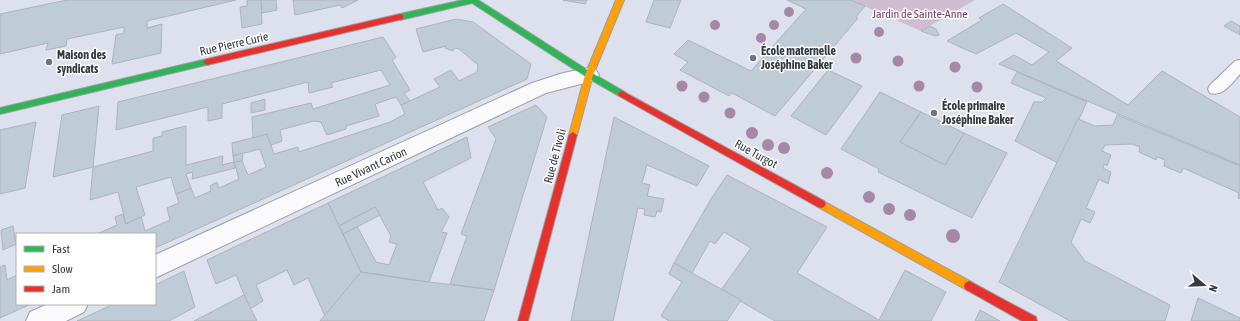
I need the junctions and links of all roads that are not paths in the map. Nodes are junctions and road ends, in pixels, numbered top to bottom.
1 (473, 0) edge
2 (620, 0) edge
3 (1240, 65) edge
4 (589, 75) junction
5 (1216, 89) dead end
6 (0, 111) edge
7 (156, 267) edge
8 (74, 305) edge
9 (39, 321) edge
10 (523, 321) edge
11 (1032, 321) edge

1 - 4 street, Rue Turgot
1 - 6 street, Rue Pierre Curie
2 - 4 street, Rue de Tivoli
3 - 5 lane
4 - 7 street, Rue Vivant Carion
4 - 10 street, Rue de Tivoli
4 - 11 street, Rue Turgot
8 - 9 street

